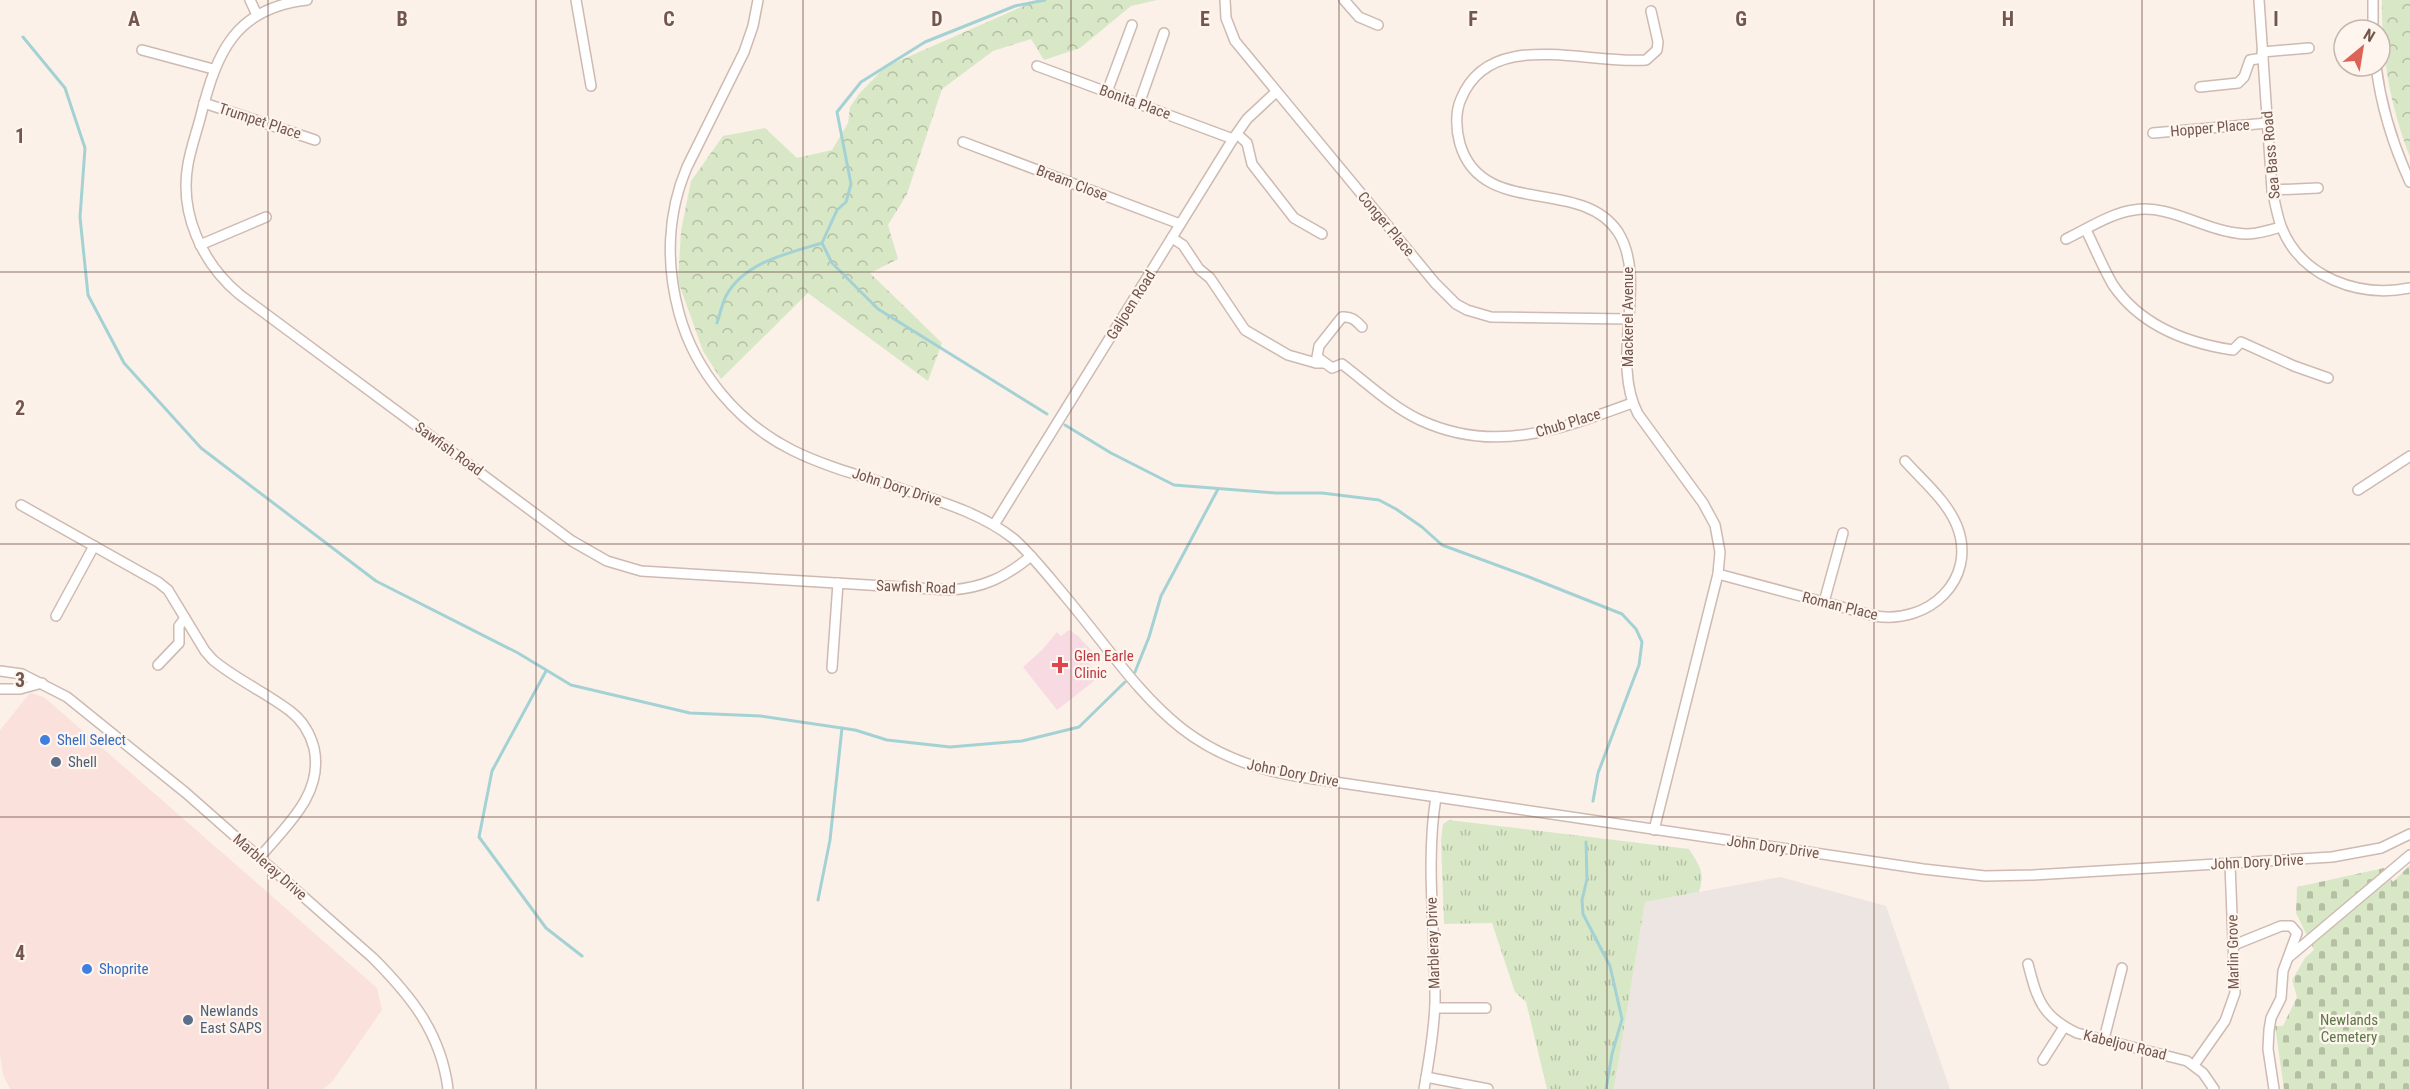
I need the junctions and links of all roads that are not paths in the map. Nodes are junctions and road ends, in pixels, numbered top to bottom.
1 (250, 0) edge
2 (307, 0) edge
3 (576, 0) edge
4 (758, 0) edge
5 (1225, 0) edge
6 (1344, 0) edge
7 (2259, 0) edge
8 (2373, 0) edge
9 (1651, 11) dead end
10 (257, 15) junction
11 (2373, 18) edge
12 (1132, 25) dead end
13 (1378, 25) dead end
14 (1164, 33) dead end
15 (2309, 48) dead end
16 (142, 50) dead end
17 (2263, 55) junction
18 (1037, 66) dead end
19 (213, 69) junction
20 (2378, 78) edge
21 (591, 86) dead end
22 (2200, 87) dead end
23 (1107, 92) junction
24 (1276, 92) junction
25 (204, 103) junction
26 (1140, 104) junction
27 (2268, 123) junction
28 (2153, 133) dead end
29 (1235, 136) junction
30 (315, 140) dead end
31 (963, 142) dead end
32 (2410, 182) edge
33 (2318, 188) dead end
34 (2272, 190) junction
35 (266, 217) dead end
36 (1180, 224) junction
37 (2282, 227) junction
38 (2086, 230) junction
39 (1322, 234) dead end
40 (1172, 238) junction
41 (2066, 239) dead end
42 (200, 245) junction
43 (2410, 288) edge
44 (1628, 320) junction
45 (1362, 327) dead end
46 (1324, 363) junction
47 (2328, 378) dead end
48 (1632, 402) junction
49 (2410, 456) edge
50 (1905, 461) dead end
51 (2358, 490) dead end
52 (21, 505) dead end
53 (994, 525) junction
54 (1843, 532) dead end
55 (94, 546) junction
56 (1031, 556) junction
57 (1719, 574) junction
58 (838, 583) junction
59 (1824, 602) junction
60 (56, 616) dead end
61 (185, 618) junction
62 (158, 665) dead end
63 (832, 668) dead end
64 (0, 671) edge
65 (42, 683) junction
66 (0, 689) edge
67 (1436, 797) junction
68 (1654, 830) junction
69 (2410, 834) edge
70 (2410, 855) edge
71 (259, 858) junction
72 (2230, 864) junction
73 (2234, 945) junction
74 (2289, 957) junction
75 (2028, 964) dead end
76 (2122, 968) dead end
77 (1435, 1008) junction
78 (1486, 1008) dead end
79 (2064, 1027) junction
80 (2103, 1040) junction
81 (2043, 1060) dead end
82 (2194, 1065) junction
83 (1426, 1077) junction
84 (448, 1089) edge
85 (1424, 1089) edge
86 (1488, 1089) edge
87 (2214, 1089) edge
88 (2274, 1089) edge

1 - 10 street
2 - 10 street, Sawfish Road
3 - 21 street
4 - 53 street, John Dory Drive
5 - 24 street, Conger Place
6 - 13 street
7 - 17 street, Sea Bass Road
8 - 11 street
9 - 44 street, Mackerel Avenue
10 - 19 street, Sawfish Road
12 - 23 street
14 - 26 street
15 - 17 street
16 - 19 street
17 - 22 street
17 - 27 street, Sea Bass Road
18 - 23 street, Bonita Place
19 - 25 street, Sawfish Road
20 - 32 street
23 - 26 street, Bonita Place
24 - 29 street, Galjoen Road
24 - 44 street, Conger Place
25 - 30 street, Trumpet Place
25 - 42 street, Sawfish Road
26 - 29 street, Bonita Place
27 - 28 street, Hopper Place
27 - 34 street, Sea Bass Road
29 - 36 street, Galjoen Road
29 - 39 street
31 - 36 street, Bream Close
33 - 34 street
34 - 37 street, Sea Bass Road
35 - 42 street
36 - 40 street, Galjoen Road
37 - 38 street
37 - 43 street, Sea Bass Road
38 - 41 street
38 - 47 street
40 - 46 street
40 - 53 street, Galjoen Road
42 - 58 street, Sawfish Road
44 - 48 street, Mackerel Avenue
45 - 46 street
46 - 48 street, Chub Place
48 - 57 street, Mackerel Avenue
49 - 51 street
50 - 59 street, Roman Place
52 - 55 street
53 - 56 street, John Dory Drive
54 - 59 street
55 - 60 street
55 - 61 street
56 - 58 street, Sawfish Road
56 - 67 street, John Dory Drive
57 - 59 street, Roman Place
57 - 68 street, Mackerel Avenue
58 - 63 street
61 - 62 street
61 - 71 street
64 - 65 street, Marbleray Drive
65 - 66 street
65 - 71 street, Marbleray Drive
67 - 68 street, John Dory Drive
67 - 77 street, Marbleray Drive
68 - 72 street, John Dory Drive
69 - 72 street, John Dory Drive
70 - 74 street
71 - 84 street, Marbleray Drive
72 - 73 street, Marlin Grove
73 - 74 street
73 - 82 street, Marlin Grove
74 - 88 street
75 - 79 street, Kabeljou Road
76 - 80 street
77 - 78 street
77 - 83 street, Marbleray Drive
79 - 80 street, Kabeljou Road
79 - 81 street
80 - 82 street, Kabeljou Road
82 - 87 street
83 - 85 street, Marbleray Drive
83 - 86 street

